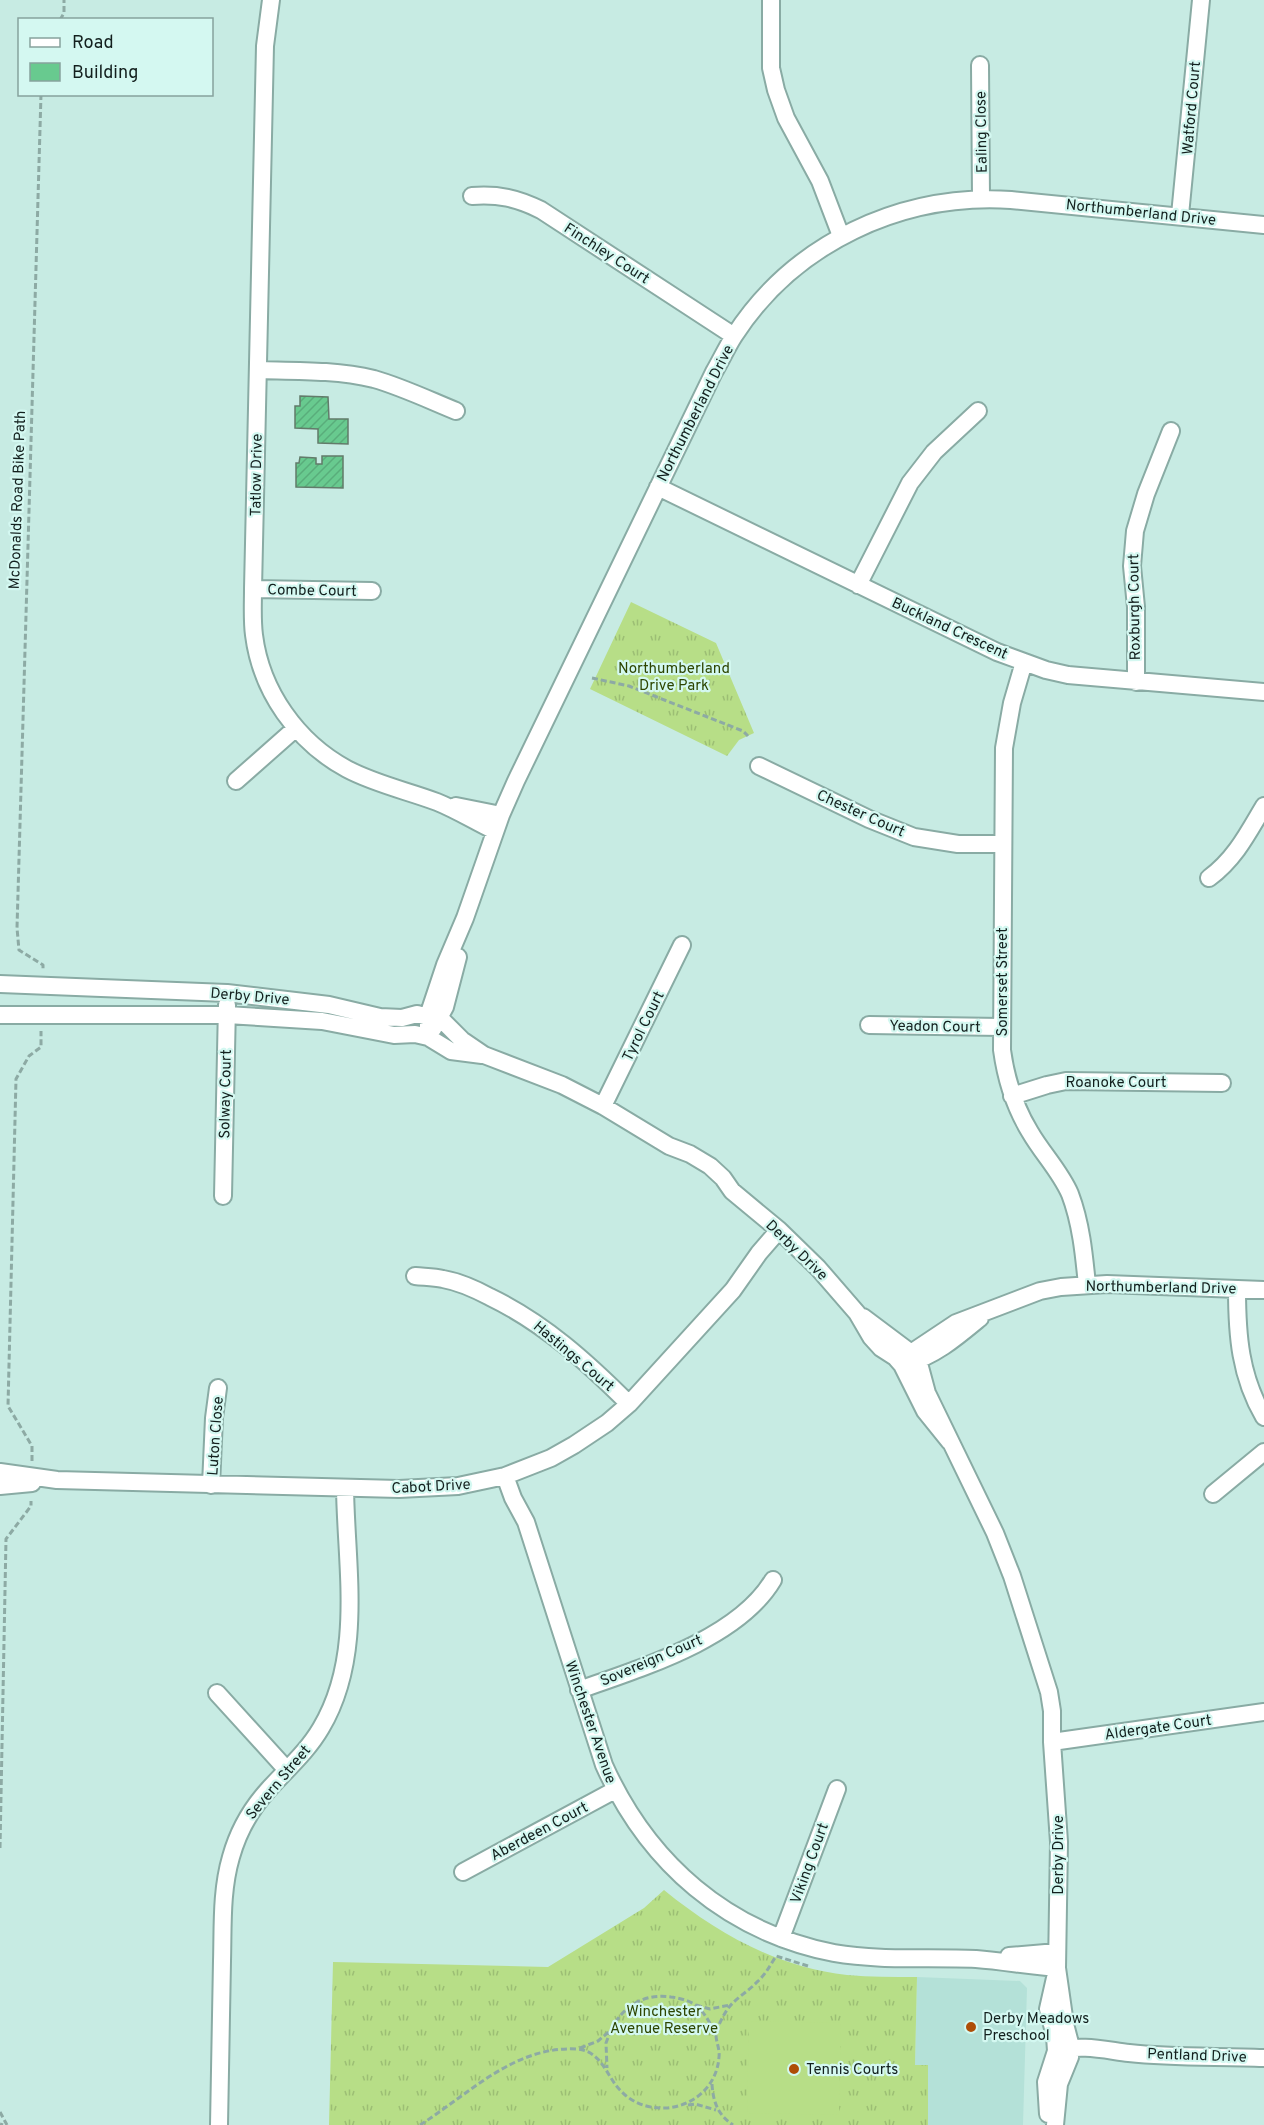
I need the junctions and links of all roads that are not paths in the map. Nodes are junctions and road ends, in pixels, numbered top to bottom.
1 (261, 0) edge
2 (271, 0) edge
3 (767, 0) edge
4 (1201, 0) edge
5 (265, 46) junction
6 (980, 65) dead end
7 (472, 196) dead end
8 (981, 198) junction
9 (1180, 215) junction
10 (1264, 225) edge
11 (849, 232) junction
12 (734, 336) junction
13 (258, 370) junction
14 (456, 411) dead end
15 (978, 411) dead end
16 (1171, 431) dead end
17 (658, 487) junction
18 (858, 585) junction
19 (253, 589) junction
20 (372, 591) dead end
21 (1024, 663) junction
22 (1136, 682) junction
23 (1264, 692) edge
24 (296, 728) junction
25 (759, 766) dead end
26 (236, 781) dead end
27 (1264, 806) edge
28 (498, 823) junction
29 (1004, 844) junction
30 (1209, 878) dead end
31 (682, 945) dead end
32 (0, 984) edge
33 (227, 993) junction
34 (0, 1015) edge
35 (227, 1015) junction
36 (433, 1018) junction
37 (869, 1025) dead end
38 (1001, 1027) junction
39 (428, 1037) junction
40 (484, 1055) junction
41 (1222, 1083) dead end
42 (1012, 1096) junction
43 (603, 1106) junction
44 (223, 1196) dead end
45 (783, 1234) junction
46 (415, 1276) dead end
47 (1087, 1285) junction
48 (1237, 1289) junction
49 (1264, 1290) edge
50 (910, 1360) junction
51 (218, 1388) dead end
52 (629, 1404) junction
53 (1264, 1417) edge
54 (1264, 1452) edge
55 (0, 1472) edge
56 (511, 1474) junction
57 (57, 1480) junction
58 (211, 1485) junction
59 (0, 1486) edge
60 (351, 1488) junction
61 (1214, 1494) dead end
62 (773, 1580) dead end
63 (579, 1690) junction
64 (217, 1693) dead end
65 (1264, 1712) edge
66 (1052, 1742) junction
67 (287, 1770) junction
68 (837, 1789) dead end
69 (615, 1790) junction
70 (463, 1872) dead end
71 (781, 1938) junction
72 (1057, 1960) junction
73 (1066, 2052) junction
74 (1264, 2058) edge
75 (219, 2125) edge
76 (1049, 2125) edge
77 (1055, 2125) edge

1 - 5 street, Tatlow Drive
2 - 5 street, Tatlow Drive
3 - 11 street
4 - 9 street, Watford Court
5 - 13 street, Tatlow Drive
6 - 8 street, Ealing Close
7 - 12 street, Finchley Court
8 - 9 street, Northumberland Drive
8 - 11 street, Northumberland Drive
9 - 10 street, Northumberland Drive
11 - 12 street, Northumberland Drive
12 - 17 street, Northumberland Drive
13 - 14 street
13 - 19 street, Tatlow Drive
15 - 18 street
16 - 22 street, Roxburgh Court
17 - 18 street, Buckland Crescent
17 - 28 street, Northumberland Drive
18 - 21 street, Buckland Crescent
19 - 20 street, Combe Court
19 - 24 street, Tatlow Drive
21 - 22 street, Buckland Crescent
21 - 29 street, Somerset Street
22 - 23 street, Buckland Crescent
24 - 26 street
24 - 28 street, Tatlow Drive
25 - 29 street, Chester Court
27 - 30 street
28 - 36 street, Northumberland Drive
29 - 38 street, Somerset Street
31 - 43 street, Tyrol Court
32 - 33 street, Derby Drive
33 - 35 street, Solway Court
33 - 36 street, Derby Drive
34 - 35 street, Derby Drive
35 - 39 street, Derby Drive
35 - 44 street, Solway Court
36 - 39 street, Northumberland Drive
36 - 40 street, Derby Drive
37 - 38 street, Yeadon Court
38 - 42 street, Somerset Street
39 - 40 street, Derby Drive
40 - 43 street, Derby Drive
41 - 42 street, Roanoke Court
42 - 47 street, Somerset Street
43 - 45 street, Derby Drive
45 - 50 street, Derby Drive
45 - 52 street, Cabot Drive
46 - 52 street, Hastings Court
47 - 48 street, Northumberland Drive
47 - 50 street, Northumberland Drive
48 - 49 street, Northumberland Drive
48 - 53 street
50 - 66 street, Derby Drive
51 - 58 street, Luton Close
52 - 56 street, Cabot Drive
54 - 61 street
55 - 57 street, Cabot Drive
56 - 60 street, Cabot Drive
56 - 63 street, Winchester Avenue
57 - 58 street, Cabot Drive
57 - 59 street, Cabot Drive
58 - 60 street, Cabot Drive
60 - 67 street, Severn Street
62 - 63 street, Sovereign Court
63 - 69 street, Winchester Avenue
64 - 67 street
65 - 66 street, Aldergate Court
66 - 72 street, Derby Drive
67 - 75 street, Severn Street
68 - 71 street, Viking Court
69 - 70 street, Aberdeen Court
69 - 71 street, Winchester Avenue
71 - 72 street, Winchester Avenue
72 - 73 street, Derby Drive
73 - 74 street, Pentland Drive
73 - 76 street
73 - 77 street

